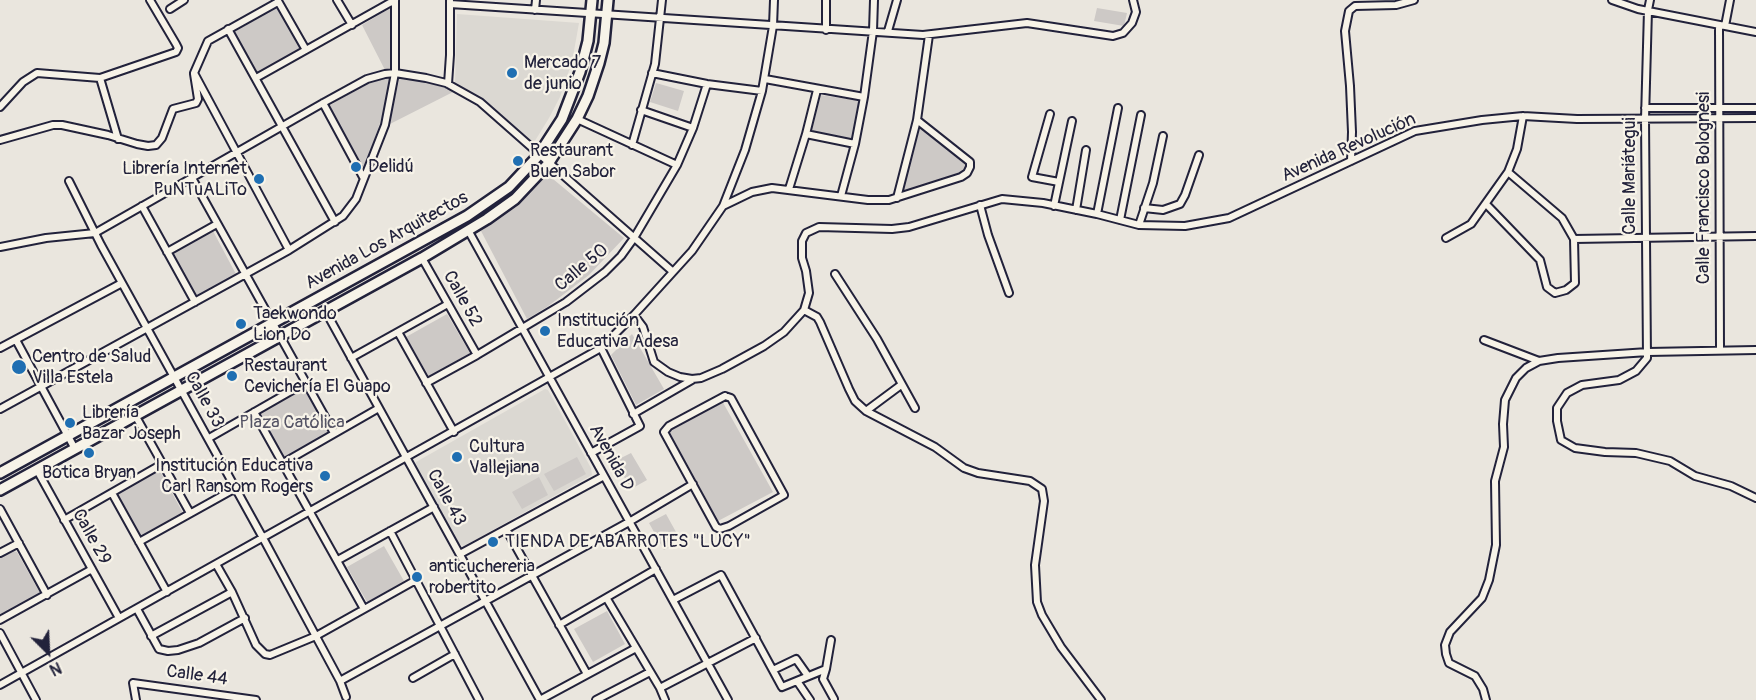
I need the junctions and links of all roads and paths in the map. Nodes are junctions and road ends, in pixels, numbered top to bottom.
1 (150, 0) edge
2 (184, 0) edge
3 (337, 0) edge
4 (395, 0) edge
5 (536, 0) edge
6 (592, 0) edge
7 (608, 0) edge
8 (662, 0) edge
9 (774, 0) edge
10 (826, 0) edge
11 (874, 0) edge
12 (897, 0) edge
13 (1133, 0) edge
14 (1414, 0) edge
15 (1612, 0) edge
16 (1650, 0) edge
17 (1730, 0) edge
18 (278, 1) edge
19 (450, 2) edge
20 (170, 9) dead end
21 (535, 10) junction
22 (1648, 10) junction
23 (591, 14) junction
24 (608, 15) junction
25 (661, 19) junction
26 (352, 25) junction
27 (773, 26) junction
28 (1722, 26) junction
29 (228, 29) junction
30 (826, 30) junction
31 (873, 30) junction
32 (888, 31) junction
33 (1756, 32) edge
34 (929, 35) junction
35 (306, 50) junction
36 (194, 73) junction
37 (395, 74) junction
38 (652, 74) junction
39 (100, 78) junction
40 (256, 78) junction
41 (765, 79) junction
42 (448, 84) junction
43 (707, 84) junction
44 (762, 90) junction
45 (817, 90) junction
46 (864, 97) junction
47 (323, 103) junction
48 (0, 107) edge
49 (1118, 108) dead end
50 (1645, 108) junction
51 (1719, 108) junction
52 (1756, 108) edge
53 (641, 110) junction
54 (1050, 114) dead end
55 (1141, 115) dead end
56 (1523, 116) junction
57 (1756, 118) edge
58 (577, 119) junction
59 (1645, 119) junction
60 (1719, 119) junction
61 (916, 120) junction
62 (1072, 121) dead end
63 (282, 126) junction
64 (693, 128) junction
65 (806, 134) junction
66 (1163, 136) dead end
67 (118, 139) junction
68 (0, 140) edge
69 (855, 144) junction
70 (632, 145) junction
71 (1086, 150) dead end
72 (237, 152) junction
73 (1199, 155) dead end
74 (538, 156) junction
75 (1351, 161) junction
76 (548, 164) junction
77 (677, 165) junction
78 (1508, 172) junction
79 (363, 177) junction
80 (192, 178) junction
81 (69, 181) dead end
82 (1059, 182) junction
83 (789, 189) junction
84 (841, 196) junction
85 (897, 198) junction
86 (1486, 204) junction
87 (980, 205) junction
88 (723, 206) junction
89 (1054, 206) junction
90 (142, 207) junction
91 (1144, 208) junction
92 (1076, 210) junction
93 (1097, 213) junction
94 (1120, 220) junction
95 (335, 222) junction
96 (217, 224) junction
97 (1139, 225) junction
98 (468, 230) junction
99 (95, 233) junction
100 (1756, 236) edge
101 (1719, 237) junction
102 (634, 238) junction
103 (1446, 238) dead end
104 (1645, 238) junction
105 (1574, 239) junction
106 (0, 247) edge
107 (289, 250) junction
108 (167, 252) junction
109 (422, 258) junction
110 (672, 271) junction
111 (836, 274) dead end
112 (244, 275) junction
113 (122, 283) junction
114 (1009, 293) dead end
115 (195, 303) junction
116 (448, 304) junction
117 (804, 310) junction
118 (326, 312) junction
119 (634, 315) junction
120 (272, 324) junction
121 (523, 327) junction
122 (147, 328) junction
123 (398, 332) junction
124 (279, 337) junction
125 (16, 340) junction
126 (1484, 340) dead end
127 (0, 348) edge
128 (601, 348) junction
129 (1756, 350) edge
130 (1720, 351) junction
131 (1648, 352) junction
132 (477, 356) junction
133 (351, 358) junction
134 (1539, 361) junction
135 (549, 377) junction
136 (174, 378) junction
137 (692, 379) junction
138 (305, 383) junction
139 (426, 383) junction
140 (901, 385) junction
141 (41, 386) junction
142 (182, 390) junction
143 (379, 408) junction
144 (915, 408) dead end
145 (0, 409) edge
146 (866, 411) junction
147 (254, 412) junction
148 (633, 414) junction
149 (135, 415) junction
150 (454, 432) junction
151 (334, 433) junction
152 (68, 436) junction
153 (208, 438) junction
154 (75, 449) junction
155 (591, 453) junction
156 (407, 458) junction
157 (282, 463) junction
158 (162, 464) junction
159 (37, 470) junction
160 (0, 473) edge
161 (604, 476) junction
162 (693, 484) junction
163 (236, 488) junction
164 (0, 490) edge
165 (112, 493) junction
166 (1756, 498) edge
167 (434, 507) junction
168 (0, 509) edge
169 (310, 511) junction
170 (190, 513) junction
171 (64, 520) junction
172 (629, 522) junction
173 (506, 529) junction
174 (390, 531) junction
175 (264, 538) junction
176 (139, 542) junction
177 (19, 543) junction
178 (0, 553) edge
179 (460, 554) junction
180 (338, 560) junction
181 (216, 564) junction
182 (656, 568) junction
183 (92, 569) junction
184 (532, 576) junction
185 (416, 580) junction
186 (167, 592) junction
187 (232, 592) junction
188 (47, 595) junction
189 (606, 599) junction
190 (673, 600) junction
191 (486, 601) junction
192 (137, 609) junction
193 (364, 609) junction
194 (119, 618) junction
195 (245, 618) junction
196 (0, 620) edge
197 (559, 625) junction
198 (440, 626) junction
199 (0, 633) edge
200 (151, 636) junction
201 (316, 636) junction
202 (756, 638) junction
203 (831, 640) dead end
204 (636, 648) junction
205 (455, 654) junction
206 (707, 663) junction
207 (773, 669) junction
208 (826, 669) junction
209 (650, 672) junction
210 (21, 673) junction
211 (587, 674) junction
212 (808, 676) junction
213 (413, 678) dead end
214 (340, 681) junction
215 (797, 681) junction
216 (1087, 684) junction
217 (0, 685) edge
218 (660, 688) junction
219 (346, 697) dead end
220 (834, 699) edge
221 (36, 700) edge
222 (136, 700) edge
223 (256, 700) edge
224 (479, 700) edge
225 (540, 700) edge
226 (596, 700) edge
227 (664, 700) edge
228 (728, 700) edge
229 (810, 700) edge
230 (1095, 700) edge
231 (1101, 700) edge
232 (1486, 700) edge

1 - 39 street
2 - 20 street
3 - 26 street
4 - 26 street
4 - 37 street
5 - 21 street
6 - 23 main road, Avenida Los Arquitectos
7 - 24 main road, Avenida Los Arquitectos
8 - 25 street
9 - 27 street
10 - 30 street
11 - 31 street
12 - 32 street
13 - 34 street
14 - 75 street
15 - 22 street
16 - 22 street, Calle Mariátegui
17 - 28 street, Calle Francisco Bolognesi
18 - 29 street
18 - 35 street
19 - 21 street
19 - 42 street
21 - 23 street
22 - 28 street
22 - 50 street, Calle Mariátegui
23 - 24 street
23 - 74 main road, Avenida Los Arquitectos
24 - 25 street
24 - 58 main road, Avenida Los Arquitectos
25 - 27 street
25 - 38 street
26 - 35 street
27 - 30 street
27 - 41 street
28 - 33 street
28 - 51 street, Calle Francisco Bolognesi
29 - 36 street
29 - 40 street
30 - 31 street
31 - 32 street
31 - 46 street
32 - 34 street
34 - 61 street
35 - 40 street
36 - 67 street
36 - 72 street
37 - 42 street
37 - 47 street
37 - 79 street
38 - 43 street
38 - 53 street
39 - 48 street
39 - 67 street
40 - 63 street
41 - 44 street
41 - 45 street
42 - 74 street
43 - 44 street
43 - 64 street, Calle 50
44 - 88 street
45 - 46 street
45 - 65 street
46 - 69 street
47 - 63 street
47 - 79 street
49 - 93 street
50 - 51 street
50 - 59 street, Calle Mariátegui
51 - 52 street
51 - 60 street, Calle Francisco Bolognesi
53 - 64 street
53 - 70 street
54 - 82 street
55 - 94 street
56 - 59 street, Avenida Revolución
56 - 75 street, Avenida Revolución
56 - 78 street
57 - 60 street, Avenida Revolución
58 - 70 street
58 - 76 main road, Avenida Los Arquitectos
59 - 60 street, Avenida Revolución
59 - 104 street, Calle Mariátegui
60 - 101 street, Calle Francisco Bolognesi
61 - 85 street
61 - 85 street
62 - 82 street
63 - 72 street
63 - 95 street
64 - 77 street, Calle 50
65 - 69 street
65 - 83 street
66 - 91 street
67 - 68 street
69 - 84 street
70 - 77 street
71 - 92 street
72 - 80 street
72 - 107 street
73 - 91 street
74 - 76 street
74 - 120 main road, Avenida Los Arquitectos
75 - 97 street, Avenida Revolución
76 - 98 main road, Avenida Los Arquitectos
76 - 102 street
77 - 102 street, Calle 50
78 - 86 street
78 - 105 street
79 - 95 street
80 - 90 street
80 - 96 street
81 - 99 street, Calle 33
82 - 89 street
83 - 84 street
83 - 88 street
84 - 85 street
86 - 103 street
86 - 105 street
87 - 89 street, Avenida Revolución
87 - 114 street
87 - 117 street, Avenida Revolución
88 - 110 street
89 - 92 street, Avenida Revolución
90 - 99 street
90 - 108 street
91 - 97 street
92 - 93 street, Avenida Revolución
93 - 94 street, Avenida Revolución
94 - 97 street, Avenida Revolución
95 - 107 street
96 - 108 street
96 - 112 street
98 - 109 main road, Avenida Los Arquitectos
98 - 121 street, Avenida D
99 - 106 street
99 - 113 street, Calle 33
100 - 101 street
101 - 104 street
101 - 130 street, Calle Francisco Bolognesi
102 - 110 street
102 - 121 street, Calle 50
104 - 105 street
104 - 131 street, Calle Mariátegui
107 - 112 street
108 - 115 street
109 - 116 street, Calle 52
109 - 118 main road, Avenida Los Arquitectos
110 - 119 street
111 - 140 street
112 - 115 street
112 - 120 street
113 - 122 street, Calle 33
113 - 125 street
115 - 122 street
116 - 123 street
116 - 132 street, Calle 52
117 - 137 street
117 - 146 street
118 - 124 main road, Avenida Los Arquitectos
118 - 133 street, Calle 43
119 - 128 street
119 - 137 street
120 - 124 street
120 - 136 main road, Avenida Los Arquitectos
121 - 132 street, Calle 50
121 - 135 street, Avenida D
122 - 136 street, Calle 33
122 - 141 street
123 - 133 street
123 - 139 street
124 - 138 street
124 - 142 main road, Avenida Los Arquitectos
125 - 127 street
125 - 141 street
126 - 134 street
128 - 135 street
128 - 148 street
129 - 130 street
130 - 131 street
131 - 134 street
131 - 166 street
132 - 139 street, Calle 50
133 - 143 street, Calle 43
134 - 232 street
135 - 150 street
135 - 155 street, Avenida D
136 - 142 street, Calle 33
136 - 152 main road, Avenida Los Arquitectos
137 - 148 street
138 - 147 street
138 - 151 street
139 - 150 street
140 - 144 street
140 - 146 street
141 - 145 street
141 - 152 street
142 - 149 main road, Avenida Los Arquitectos
142 - 153 street, Calle 33
143 - 151 street
143 - 156 street, Calle 43
146 - 216 street
147 - 153 street
147 - 157 street
148 - 155 street
149 - 154 main road, Avenida Los Arquitectos
149 - 158 street
150 - 156 street
151 - 157 street
152 - 154 street
152 - 160 main road, Avenida Los Arquitectos
153 - 163 street, Calle 33
154 - 159 main road, Avenida Los Arquitectos
155 - 161 street, Avenida D
156 - 167 street, Calle 43
156 - 169 street
157 - 169 street
158 - 165 street
158 - 170 street
159 - 164 main road, Avenida Los Arquitectos
159 - 171 street, Calle 29
161 - 172 street, Avenida D
161 - 173 street
162 - 162 street
162 - 172 street
163 - 170 street
163 - 175 street, Calle 33
165 - 171 street
165 - 176 street
167 - 174 street
167 - 179 street, Calle 43
168 - 177 street
169 - 175 street
169 - 180 street
170 - 176 street
171 - 183 street, Calle 29
172 - 182 street, Avenida D
172 - 184 street
173 - 179 street
173 - 184 street
174 - 180 street
174 - 185 street
175 - 181 street
175 - 201 street, Calle 33
176 - 186 street
177 - 178 street
177 - 188 street
179 - 191 street, Calle 43
180 - 193 street
181 - 186 street
181 - 187 street
182 - 189 street
182 - 190 street, Avenida D
183 - 188 street
183 - 194 street, Calle 29
184 - 191 street
184 - 197 street
185 - 193 street
185 - 198 street
186 - 192 street
187 - 195 street
187 - 200 street
188 - 196 street
189 - 197 street
189 - 204 street
190 - 202 street
190 - 206 street, Avenida D
191 - 198 street
191 - 225 street, Calle 43
192 - 194 street
192 - 200 street
193 - 201 street
194 - 210 street
195 - 200 street
195 - 201 street
197 - 211 street
198 - 205 street
198 - 214 street
199 - 210 street
201 - 214 street, Calle 33
202 - 206 street
202 - 207 street
203 - 208 street
204 - 209 street
204 - 211 street
205 - 213 street
205 - 224 street
206 - 218 street
206 - 228 street, Avenida D
207 - 212 street
207 - 215 street
208 - 212 street
208 - 220 street
209 - 218 street
209 - 226 street
210 - 217 street
210 - 221 street
211 - 225 street
212 - 215 street
214 - 219 street, Calle 33
215 - 229 street
216 - 230 street
216 - 231 street
218 - 227 street
222 - 223 street, Calle 44

